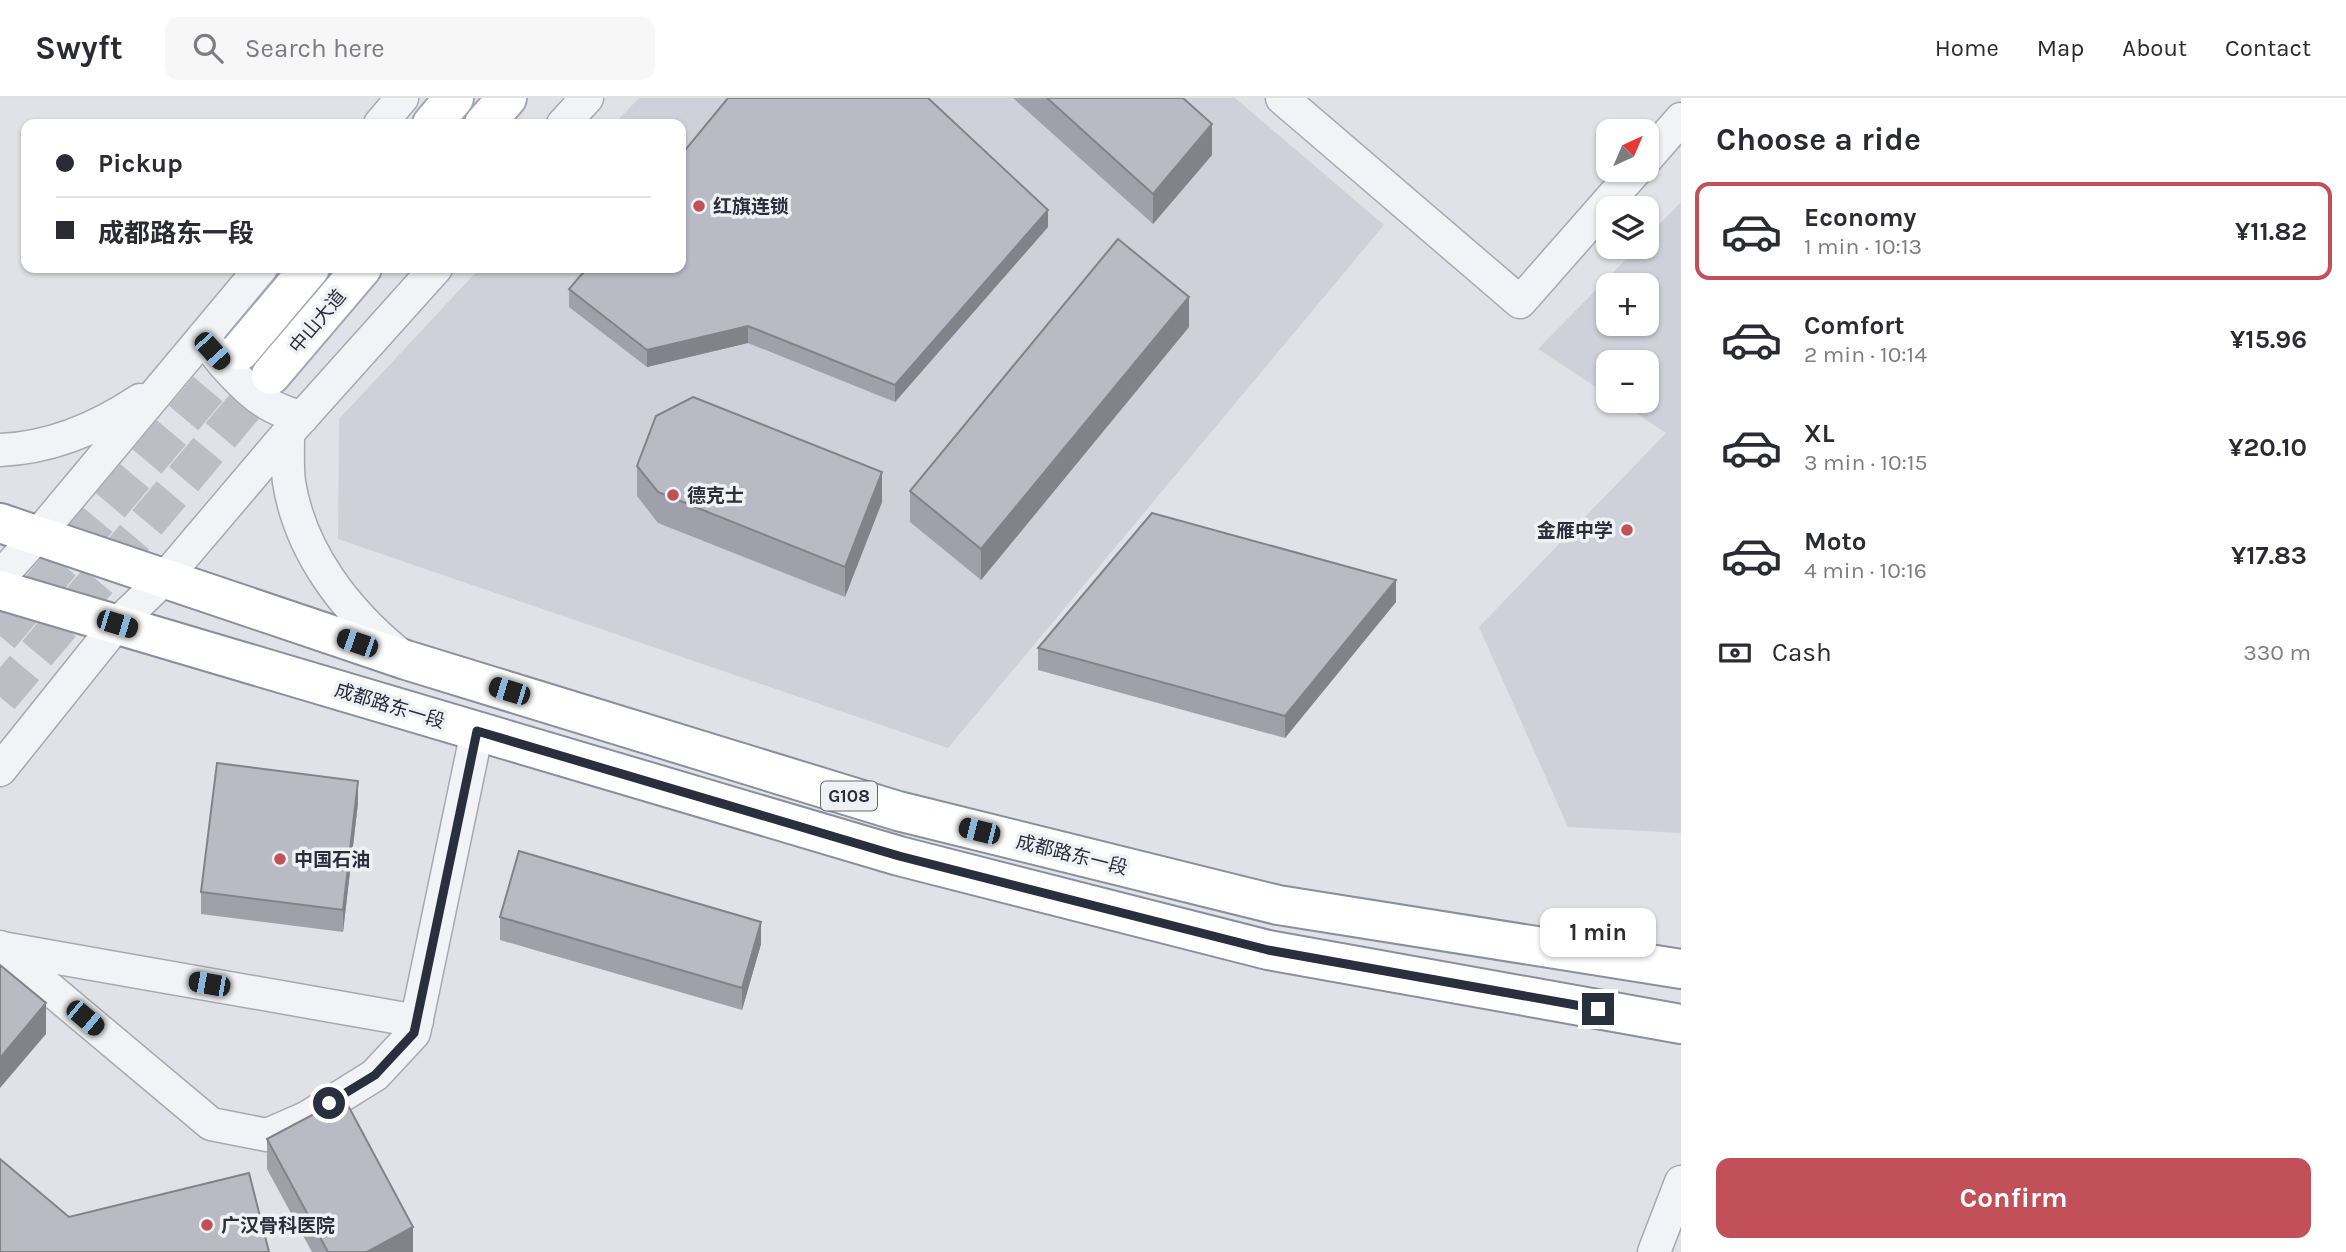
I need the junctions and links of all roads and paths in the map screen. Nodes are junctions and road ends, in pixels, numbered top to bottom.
1 (402, 98) edge
2 (454, 98) edge
3 (507, 98) edge
4 (587, 98) edge
5 (1282, 98) edge
6 (384, 119) edge
7 (436, 119) edge
8 (488, 119) edge
9 (568, 119) edge
10 (1681, 119) edge
11 (1659, 144) edge
12 (1625, 182) edge
13 (257, 273) edge
14 (306, 273) edge
15 (358, 273) edge
16 (432, 273) edge
17 (204, 336) junction
18 (240, 351) tunnel mouth
19 (271, 374) tunnel mouth
20 (164, 384) junction
21 (295, 426) junction
22 (0, 450) edge
23 (0, 523) edge
24 (38, 535) junction
25 (0, 577) edge
26 (165, 578) junction
27 (0, 590) edge
28 (117, 624) junction
29 (406, 660) junction
30 (477, 731) junction
31 (0, 771) edge
32 (0, 947) edge
33 (1681, 969) edge
34 (417, 1021) junction
35 (1681, 1024) edge
36 (1681, 1182) edge
37 (1654, 1252) edge

1 - 6 street
2 - 7 main road
3 - 8 main road
4 - 9 street
5 - 12 street
10 - 11 street
13 - 17 street
14 - 18 main road, 中山大道
15 - 19 main road, 中山大道
16 - 21 street
17 - 20 street
17 - 21 street
20 - 22 street
20 - 24 street
21 - 26 street
21 - 29 street
23 - 24 main road, G108
24 - 25 street
24 - 26 main road, 成都路东一段 / G108
26 - 28 street
26 - 29 main road, 成都路东一段 / G108
27 - 28 main road, 成都路东一段 / G108
28 - 30 main road, 成都路东一段 / G108
28 - 31 street
29 - 33 main road, 成都路东一段 / G108
30 - 34 street
30 - 35 main road, 成都路东一段 / G108
32 - 34 street
32 - 34 street
36 - 37 street

